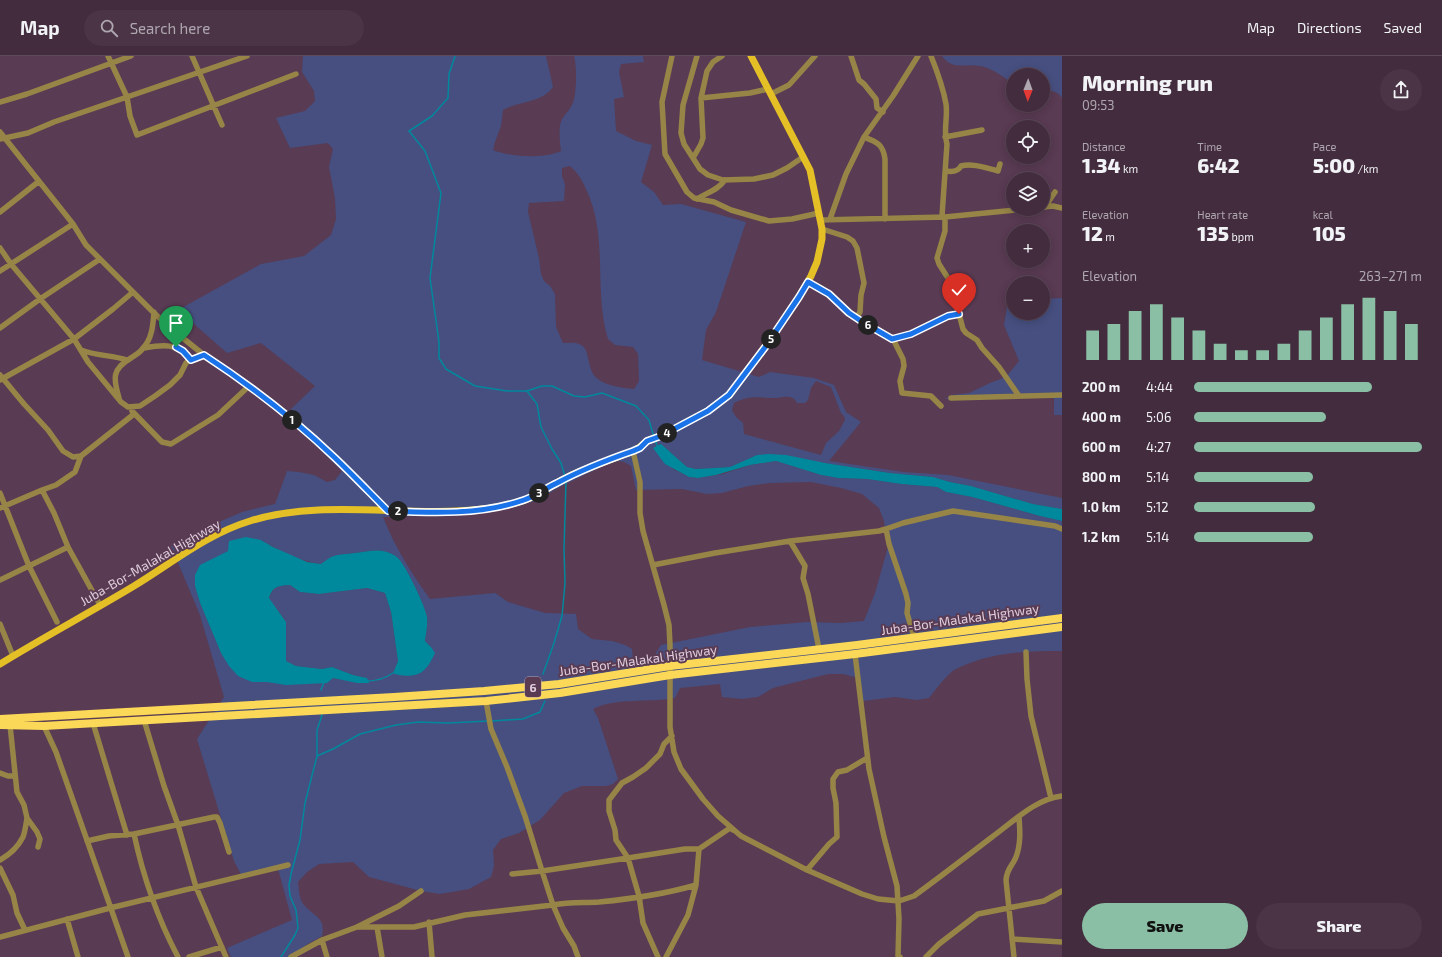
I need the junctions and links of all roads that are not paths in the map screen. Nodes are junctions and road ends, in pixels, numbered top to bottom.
1 (108, 56) edge
2 (131, 56) edge
3 (192, 56) edge
4 (247, 56) edge
5 (672, 56) edge
6 (697, 56) edge
7 (722, 56) edge
8 (751, 56) edge
9 (815, 56) edge
10 (851, 56) edge
11 (918, 56) edge
12 (931, 56) edge
13 (111, 63) junction
14 (200, 72) junction
15 (296, 74) dead end
16 (769, 91) junction
17 (127, 97) junction
18 (701, 98) junction
19 (0, 102) edge
20 (214, 105) junction
21 (883, 112) junction
22 (222, 124) dead end
23 (982, 130) dead end
24 (0, 132) edge
25 (864, 137) junction
26 (945, 137) junction
27 (3, 139) edge
28 (803, 157) junction
29 (693, 158) junction
30 (1000, 164) dead end
31 (946, 171) junction
32 (725, 180) junction
33 (38, 182) junction
34 (1055, 192) dead end
35 (697, 199) junction
36 (1050, 199) edge
37 (1050, 207) edge
38 (1062, 208) edge
39 (1006, 211) edge
40 (0, 212) edge
41 (943, 216) junction
42 (820, 217) junction
43 (830, 219) junction
44 (885, 219) junction
45 (73, 224) junction
46 (822, 229) junction
47 (0, 248) edge
48 (100, 259) junction
49 (12, 264) junction
50 (0, 272) edge
51 (808, 282) junction
52 (133, 292) junction
53 (40, 299) junction
54 (154, 312) junction
55 (959, 314) junction
56 (856, 318) junction
57 (0, 328) edge
58 (74, 339) junction
59 (892, 339) junction
60 (144, 348) junction
61 (80, 349) junction
62 (204, 355) junction
63 (127, 360) junction
64 (191, 360) junction
65 (1, 378) edge
66 (249, 386) junction
67 (1062, 395) edge
68 (1020, 396) junction
69 (952, 398) dead end
70 (121, 402) junction
71 (942, 406) dead end
72 (128, 407) junction
73 (134, 414) junction
74 (633, 451) junction
75 (81, 456) junction
76 (42, 490) junction
77 (0, 493) edge
78 (2, 507) edge
79 (388, 511) junction
80 (886, 529) junction
81 (1062, 529) edge
82 (790, 541) junction
83 (68, 547) junction
84 (653, 565) junction
85 (29, 566) junction
86 (0, 580) edge
87 (100, 605) junction
88 (1062, 618) edge
89 (56, 622) dead end
90 (0, 624) edge
91 (1062, 627) edge
92 (914, 637) junction
93 (819, 649) junction
94 (1026, 652) dead end
95 (855, 654) junction
96 (13, 656) junction
97 (0, 664) edge
98 (670, 666) junction
99 (670, 675) junction
100 (486, 701) junction
101 (0, 719) edge
102 (144, 720) junction
103 (93, 722) junction
104 (0, 725) edge
105 (10, 725) junction
106 (44, 726) junction
107 (672, 736) junction
108 (867, 758) junction
109 (0, 773) edge
110 (15, 776) junction
111 (1062, 796) edge
112 (1051, 798) junction
113 (1019, 817) junction
114 (27, 818) junction
115 (178, 825) junction
116 (128, 834) junction
117 (134, 834) junction
118 (87, 840) junction
119 (38, 847) dead end
120 (699, 849) junction
121 (229, 852) dead end
122 (628, 858) junction
123 (0, 860) edge
124 (288, 865) dead end
125 (0, 868) edge
126 (542, 870) junction
127 (807, 870) junction
128 (512, 874) dead end
129 (696, 885) junction
130 (196, 886) junction
131 (421, 891) dead end
132 (1062, 891) edge
133 (639, 896) junction
134 (153, 898) junction
135 (898, 901) junction
136 (553, 905) junction
137 (110, 908) junction
138 (1008, 908) junction
139 (67, 919) junction
140 (429, 922) junction
141 (357, 927) junction
142 (378, 927) junction
143 (24, 930) junction
144 (0, 937) edge
145 (1012, 939) junction
146 (322, 940) junction
147 (1062, 942) edge
148 (222, 948) junction
149 (78, 957) edge
150 (128, 957) edge
151 (178, 957) edge
152 (189, 957) edge
153 (226, 957) edge
154 (291, 957) edge
155 (327, 957) edge
156 (382, 957) edge
157 (432, 957) edge
158 (578, 957) edge
159 (658, 957) edge
160 (666, 957) edge
161 (900, 957) edge
162 (926, 957) edge
163 (1014, 957) edge

1 - 13 street
2 - 13 street
3 - 14 street
4 - 14 street
5 - 35 street
6 - 29 street
7 - 18 street
8 - 16 main road, Juba-Bor-Malakal Highway
9 - 16 street
10 - 21 street
11 - 21 street
12 - 26 street
13 - 17 street
13 - 19 street
14 - 17 street
14 - 20 street
15 - 20 street
16 - 18 street
16 - 28 main road, Juba-Bor-Malakal Highway
17 - 20 street
17 - 27 street
18 - 29 street
20 - 22 street
21 - 25 street
23 - 26 street
24 - 27 street
25 - 43 street
25 - 44 street
26 - 31 street
27 - 33 street
28 - 32 street
28 - 42 main road, Juba-Bor-Malakal Highway
29 - 32 street
30 - 31 street
31 - 41 street
32 - 35 street
33 - 40 street
33 - 45 street
34 - 36 street
35 - 42 street
37 - 38 street
39 - 41 street
41 - 44 street
41 - 55 street
42 - 43 street
42 - 46 main road, Juba-Bor-Malakal Highway
43 - 44 street
45 - 48 street
45 - 49 street
46 - 51 main road, Juba-Bor-Malakal Highway
46 - 56 street
47 - 49 street
48 - 52 street
48 - 53 street
49 - 50 street
49 - 53 street
51 - 56 street
51 - 74 main road, Juba-Bor-Malakal Highway
52 - 54 street
52 - 58 street
53 - 57 street
53 - 58 street
54 - 60 street
54 - 62 street
55 - 59 street
55 - 68 street
56 - 59 street
58 - 61 street
58 - 65 street
59 - 71 street
60 - 63 street
60 - 64 street
61 - 63 street
61 - 70 street
62 - 64 street
62 - 66 street
63 - 70 street
64 - 72 street
65 - 75 street
66 - 73 street
66 - 79 street
67 - 68 street
68 - 69 street
70 - 72 street
72 - 73 street
73 - 75 street
74 - 79 main road, Juba-Bor-Malakal Highway
74 - 84 street
75 - 76 street
76 - 78 street
76 - 83 street
77 - 78 street
78 - 85 street
79 - 87 main road, Juba-Bor-Malakal Highway
80 - 81 street
80 - 82 street
80 - 92 street
82 - 84 street
82 - 93 street
83 - 85 street
83 - 87 street
84 - 98 street
85 - 86 street
85 - 89 street
87 - 96 main road, Juba-Bor-Malakal Highway
88 - 92 highway, Juba-Bor-Malakal Highway / 6
90 - 96 street
91 - 95 highway, Juba-Bor-Malakal Highway / 6
92 - 93 highway, Juba-Bor-Malakal Highway / 6
93 - 98 highway, Juba-Bor-Malakal Highway / 6
94 - 112 street
95 - 99 highway, Juba-Bor-Malakal Highway / 6
95 - 108 street
96 - 97 main road, Juba-Bor-Malakal Highway
98 - 99 street
98 - 101 highway, Juba-Bor-Malakal Highway / 6
99 - 100 highway, Juba-Bor-Malakal Highway / 6
99 - 107 street
100 - 102 highway, Juba-Bor-Malakal Highway / 6
100 - 126 street
102 - 103 highway, Juba-Bor-Malakal Highway / 6
102 - 115 street
103 - 106 highway, Juba-Bor-Malakal Highway / 6
103 - 116 street
104 - 105 highway, Juba-Bor-Malakal Highway / 6
105 - 106 highway, Juba-Bor-Malakal Highway / 6
105 - 110 street
106 - 118 street
107 - 122 street
107 - 127 street
108 - 127 street
108 - 135 street
109 - 110 street
110 - 114 street
111 - 112 street
112 - 113 street
113 - 135 street
113 - 138 street
114 - 119 street
114 - 123 street
115 - 117 street
115 - 121 street
115 - 130 street
116 - 117 street
116 - 118 street
117 - 134 street
118 - 137 street
120 - 122 street
120 - 127 street
120 - 129 street
122 - 126 street
122 - 133 street
124 - 130 street
125 - 143 street
126 - 128 street
126 - 136 street
127 - 135 street
129 - 133 street
129 - 160 street
130 - 134 street
130 - 148 street
131 - 141 street
132 - 138 street
133 - 136 street
133 - 159 street
134 - 137 street
134 - 151 street
135 - 161 street
136 - 140 street
136 - 158 street
137 - 139 street
137 - 150 street
138 - 145 street
138 - 162 street
139 - 143 street
139 - 149 street
140 - 142 street
140 - 157 street
141 - 142 street
141 - 146 street
142 - 156 street
143 - 144 street
145 - 147 street
145 - 163 street
146 - 154 street
146 - 155 street
148 - 152 street
148 - 153 street

